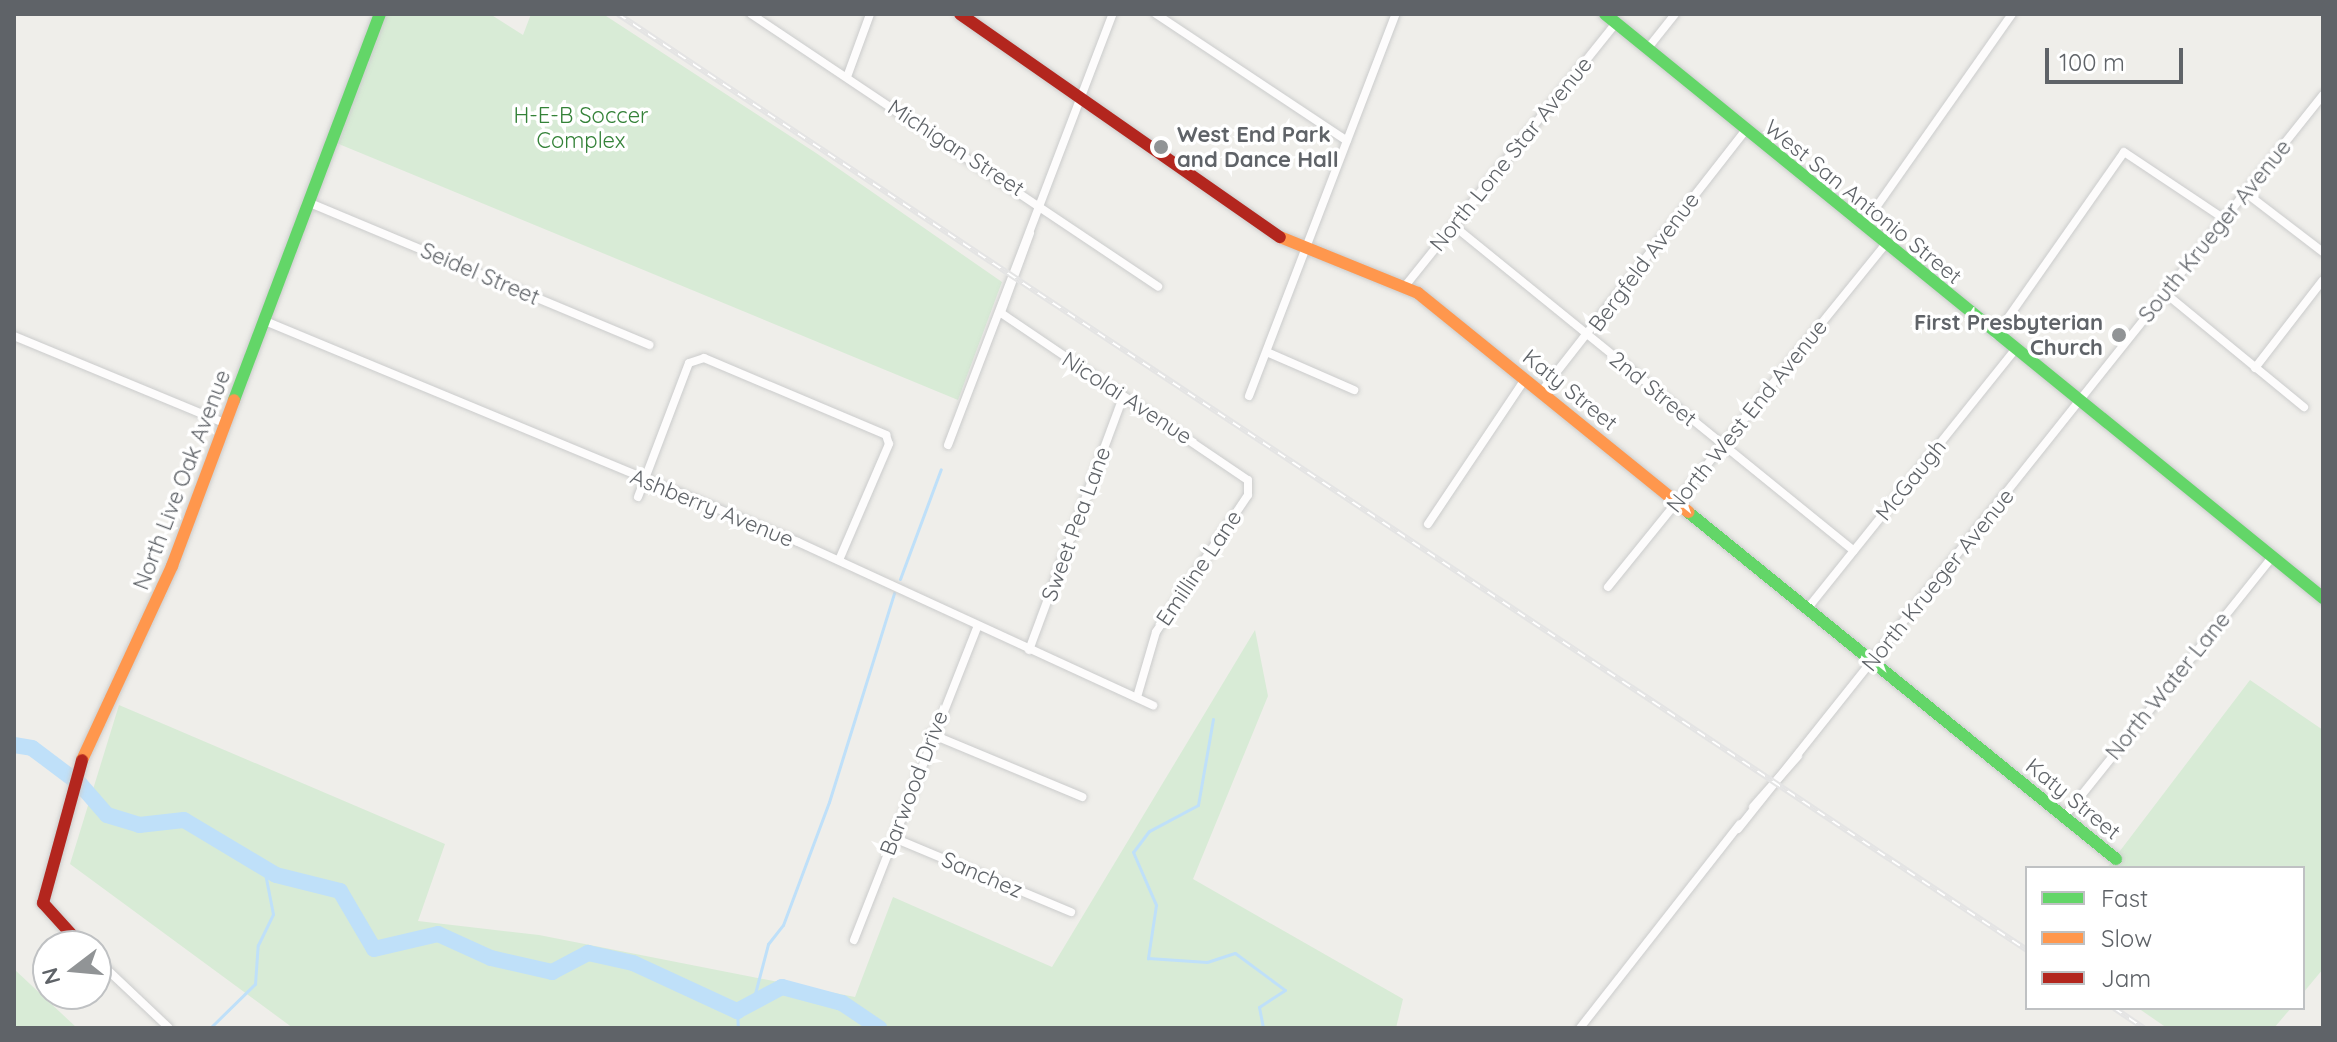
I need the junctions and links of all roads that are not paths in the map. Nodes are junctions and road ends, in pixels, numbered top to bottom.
1 (380, 14) edge
2 (751, 14) edge
3 (870, 14) edge
4 (960, 14) edge
5 (1113, 14) edge
6 (1156, 14) edge
7 (1396, 14) edge
8 (1605, 14) edge
9 (1675, 14) edge
10 (2012, 14) edge
11 (1616, 23) junction
12 (1648, 48) junction
13 (847, 77) junction
14 (2323, 95) edge
15 (1078, 102) junction
16 (1745, 131) junction
17 (1347, 141) junction
18 (2246, 193) junction
19 (310, 203) junction
20 (1041, 203) junction
21 (2226, 220) junction
22 (1454, 226) junction
23 (1863, 227) junction
24 (1885, 245) junction
25 (1306, 252) junction
26 (2323, 252) edge
27 (2323, 280) edge
28 (1406, 285) junction
29 (1158, 286) dead end
30 (2165, 293) junction
31 (1001, 313) junction
32 (265, 321) junction
33 (1996, 335) junction
34 (14, 336) edge
35 (1588, 336) junction
36 (650, 345) dead end
37 (2013, 352) junction
38 (1269, 353) junction
39 (2255, 368) junction
40 (1525, 379) junction
41 (1354, 390) dead end
42 (1541, 392) junction
43 (1249, 396) dead end
44 (1123, 397) junction
45 (2078, 404) junction
46 (2304, 407) dead end
47 (226, 424) junction
48 (948, 445) dead end
49 (1722, 445) junction
50 (645, 482) junction
51 (1249, 485) joint
52 (638, 497) dead end
53 (1676, 503) junction
54 (1428, 524) dead end
55 (1854, 551) junction
56 (2273, 556) junction
57 (839, 560) junction
58 (1608, 587) dead end
59 (2323, 598) edge
60 (1808, 608) junction
61 (977, 627) junction
62 (1029, 650) junction
63 (1871, 664) junction
64 (1137, 697) junction
65 (1153, 705) dead end
66 (931, 734) junction
67 (1082, 797) dead end
68 (2064, 817) junction
69 (894, 838) junction
70 (2116, 859) dead end
71 (1071, 912) dead end
72 (67, 930) edge
73 (854, 940) dead end
74 (112, 974) edge
75 (169, 1028) edge
76 (1580, 1028) edge

1 - 19 street, North Live Oak Avenue
2 - 13 street, Michigan Street
3 - 13 street
4 - 15 street, Katy Street
5 - 15 street
6 - 17 street
7 - 17 street
8 - 11 street, West San Antonio Street
9 - 12 street
10 - 23 street
11 - 12 street, West San Antonio Street
11 - 22 street, North Lone Star Avenue
12 - 16 street, West San Antonio Street
13 - 20 street, Michigan Street
14 - 18 street, South Krueger Avenue
15 - 20 street
15 - 25 street, Katy Street
16 - 23 street, West San Antonio Street
16 - 35 street, Bergfeld Avenue
17 - 25 street
18 - 21 street, South Krueger Avenue
18 - 26 street
19 - 32 street, North Live Oak Avenue
19 - 36 street, Seidel Street
20 - 29 street, Michigan Street
20 - 31 street
21 - 30 street, South Krueger Avenue
21 - 33 street
22 - 28 street, North Lone Star Avenue
22 - 35 street, 2nd Street
23 - 24 street, West San Antonio Street
24 - 33 street, West San Antonio Street
24 - 49 street, North West End Avenue
25 - 28 street, Katy Street
25 - 38 street
27 - 39 street
28 - 40 street, Katy Street
30 - 39 street
30 - 45 street, South Krueger Avenue
31 - 44 street, Nicolai Avenue
31 - 48 street
32 - 47 street, North Live Oak Avenue
32 - 50 street, Ashberry Avenue
33 - 37 street, West San Antonio Street
34 - 47 street
35 - 42 street, Bergfeld Avenue
35 - 49 street, 2nd Street
37 - 45 street, West San Antonio Street
37 - 55 street, McGaugh
38 - 41 street
38 - 43 street
39 - 46 street
40 - 42 street, Katy Street
40 - 54 street
42 - 53 street, Katy Street
44 - 51 street, Nicolai Avenue
44 - 62 street, Sweet Pea Lane
45 - 56 street, West San Antonio Street
45 - 63 street, North Krueger Avenue
47 - 72 street, North Live Oak Avenue
49 - 53 street, North West End Avenue
49 - 55 street, 2nd Street
50 - 52 street
50 - 57 street, Ashberry Avenue
50 - 57 street
51 - 64 street, Emilline Lane
53 - 58 street, North West End Avenue
53 - 60 street, Katy Street
55 - 60 street, McGaugh
56 - 59 street, West San Antonio Street
56 - 68 street, North Water Lane
57 - 61 street, Ashberry Avenue
60 - 63 street, Katy Street
61 - 62 street, Ashberry Avenue
61 - 66 street, Barwood Drive
62 - 64 street, Ashberry Avenue
63 - 68 street, Katy Street
63 - 76 street, North Krueger Avenue
64 - 65 street, Ashberry Avenue
66 - 67 street
66 - 69 street, Barwood Drive
68 - 70 street, Katy Street
69 - 71 street, Sanchez
69 - 73 street, Barwood Drive
74 - 75 street

